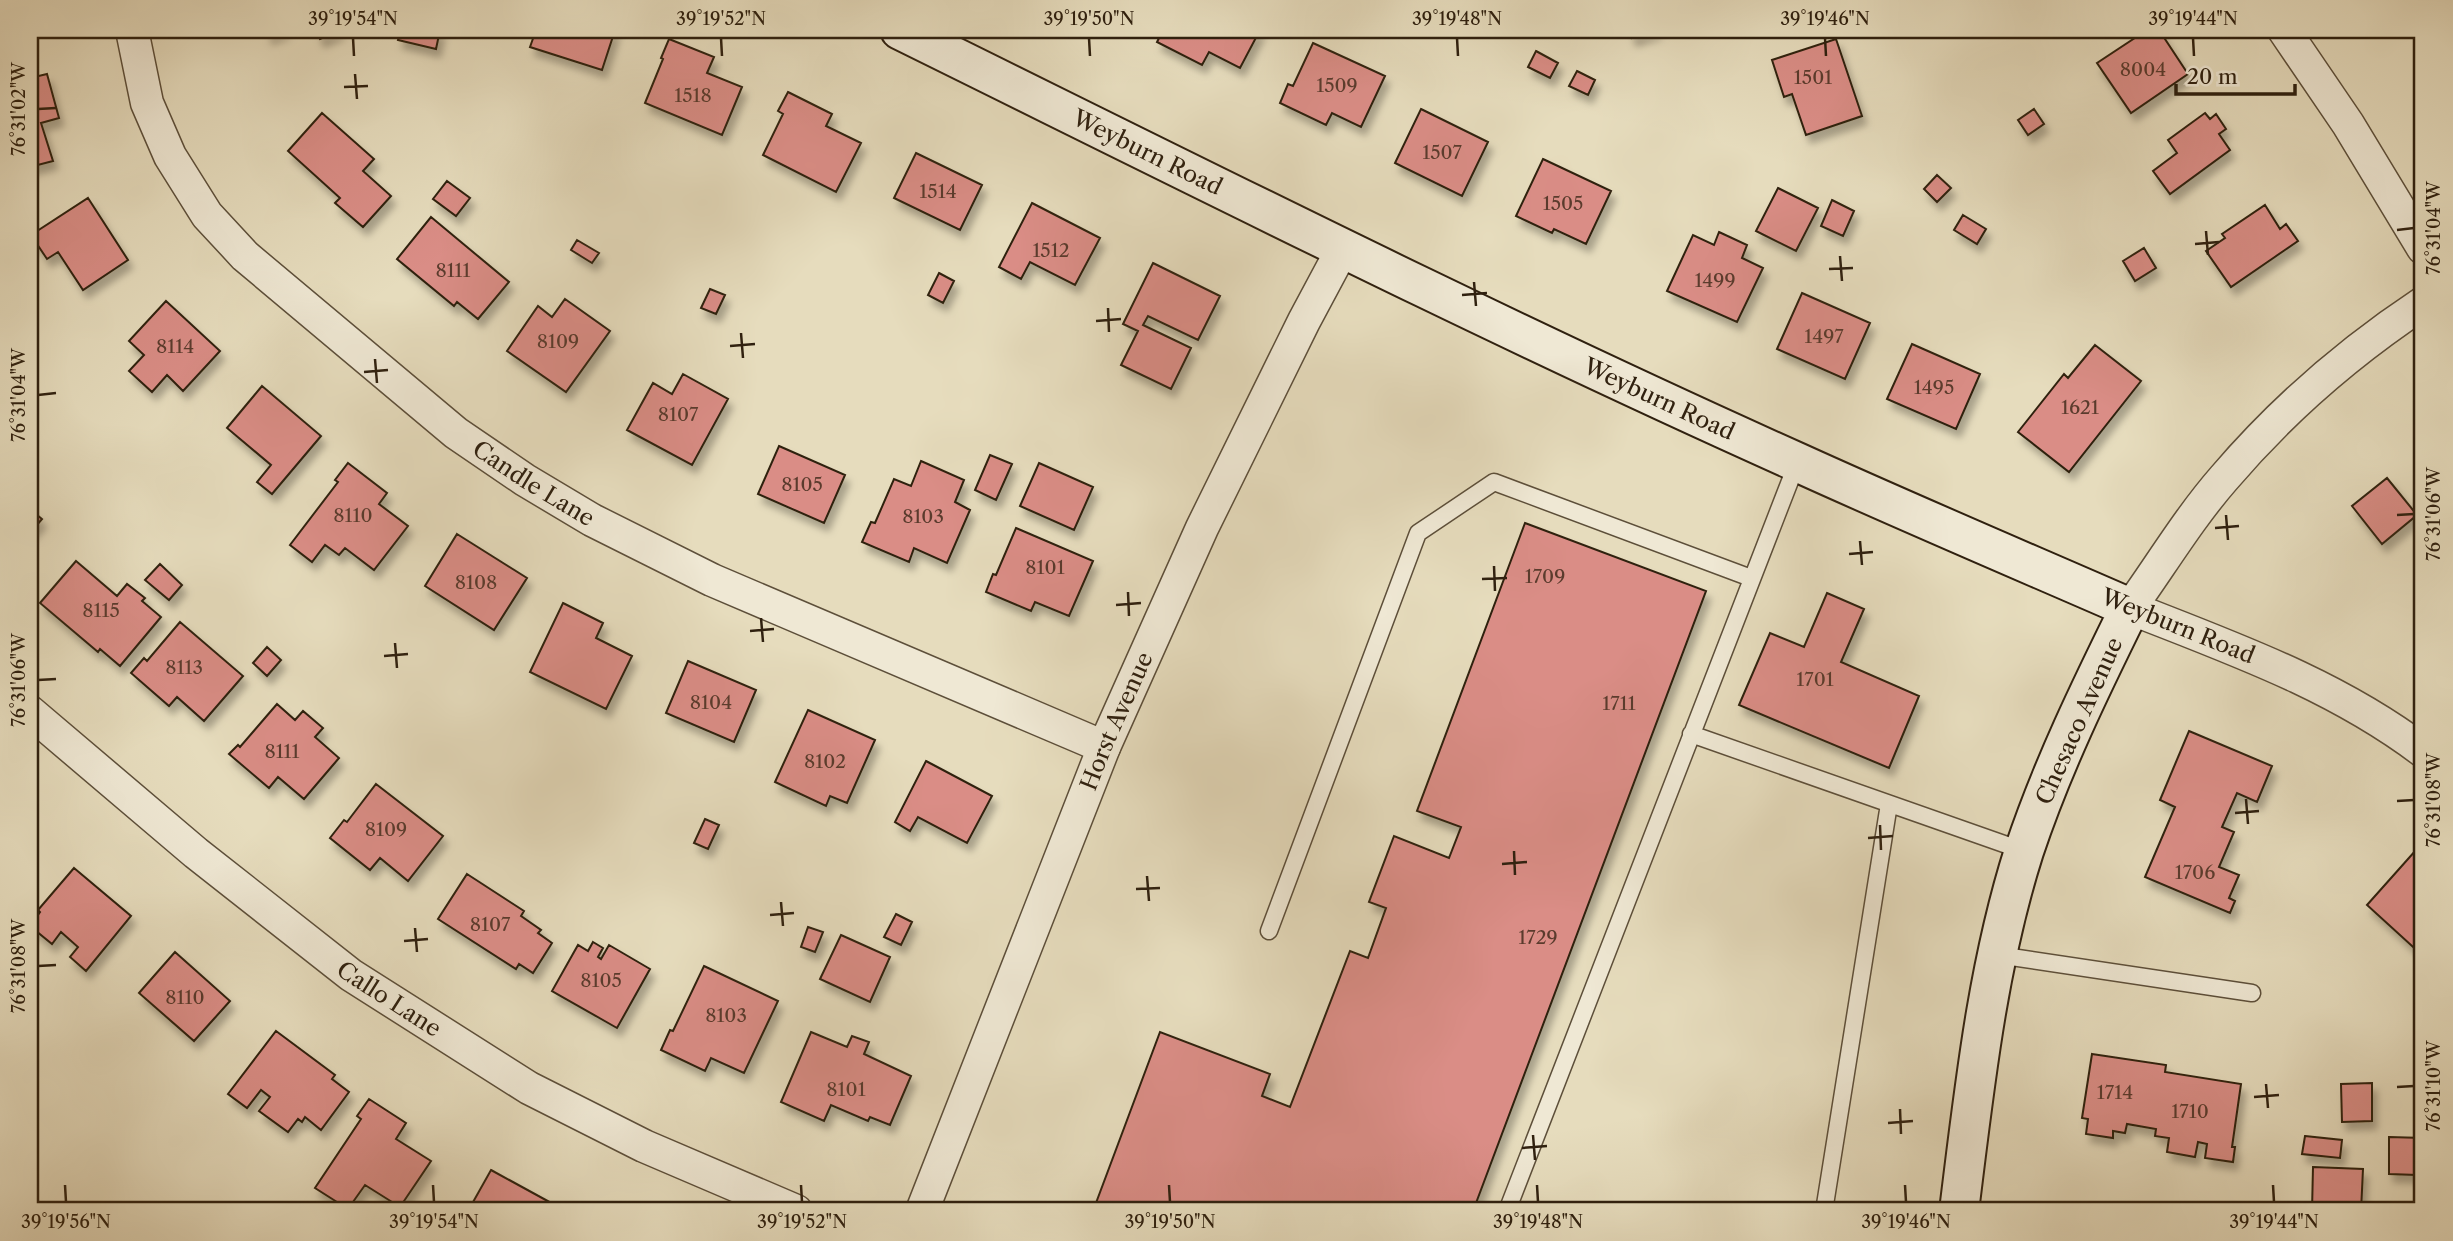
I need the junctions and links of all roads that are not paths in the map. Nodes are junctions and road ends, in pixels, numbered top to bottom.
1 (132, 30) edge
2 (900, 30) edge
3 (2284, 30) edge
4 (1343, 248) junction
5 (2423, 248) edge
6 (2423, 303) edge
7 (1797, 463) junction
8 (1751, 578) junction
9 (2130, 608) junction
10 (30, 712) edge
11 (1691, 734) junction
12 (1104, 747) junction
13 (2423, 751) edge
14 (1889, 804) junction
15 (2024, 851) junction
16 (1269, 930) dead end
17 (1998, 955) junction
18 (2252, 993) dead end
19 (796, 1211) edge
20 (922, 1211) edge
21 (1507, 1211) edge
22 (1824, 1211) edge
23 (1959, 1211) edge

1 - 12 street, Candle Lane
2 - 4 street, Weyburn Road
3 - 5 street
4 - 7 street, Weyburn Road
4 - 12 street, Horst Avenue
6 - 9 street, Chesaco Avenue
7 - 8 lane
7 - 9 street, Weyburn Road
8 - 11 lane
8 - 16 lane
9 - 13 street, Weyburn Road
9 - 15 street, Chesaco Avenue
10 - 19 street, Callo Lane
11 - 14 lane
11 - 21 lane
12 - 20 street, Horst Avenue
14 - 15 lane
14 - 22 lane
15 - 17 street, Chesaco Avenue
17 - 18 lane
17 - 23 street, Chesaco Avenue

